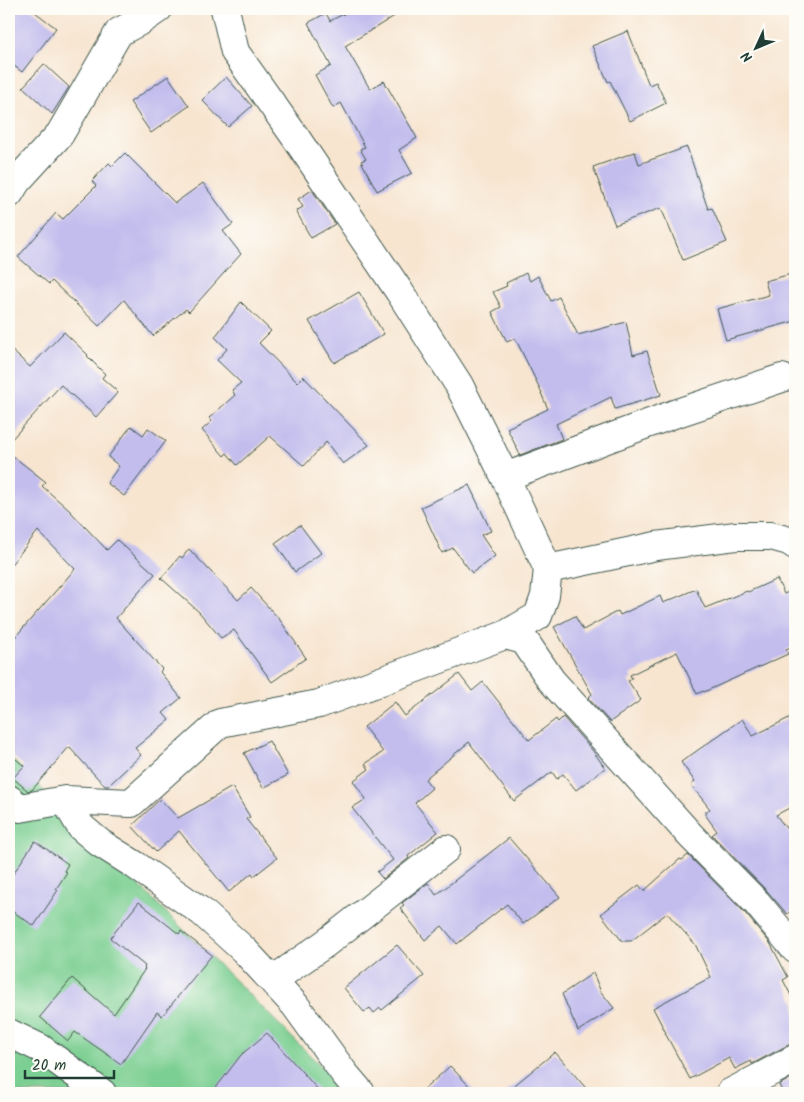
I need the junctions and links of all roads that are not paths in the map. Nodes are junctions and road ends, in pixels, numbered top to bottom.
1 (158, 9) edge
2 (225, 9) edge
3 (9, 194) edge
4 (782, 378) dead end
5 (505, 477) junction
6 (795, 545) edge
7 (548, 569) junction
8 (505, 635) junction
9 (9, 799) edge
10 (65, 800) junction
11 (446, 849) dead end
12 (795, 949) edge
13 (273, 980) junction
14 (9, 1033) edge
15 (795, 1059) edge
16 (102, 1093) edge
17 (361, 1093) edge
18 (730, 1093) edge

1 - 3 street
2 - 5 street
4 - 5 street
5 - 7 street
6 - 7 street
7 - 8 street
8 - 10 street
8 - 12 street
9 - 10 street
10 - 13 street
11 - 13 street
13 - 17 street
14 - 16 street
15 - 18 street

